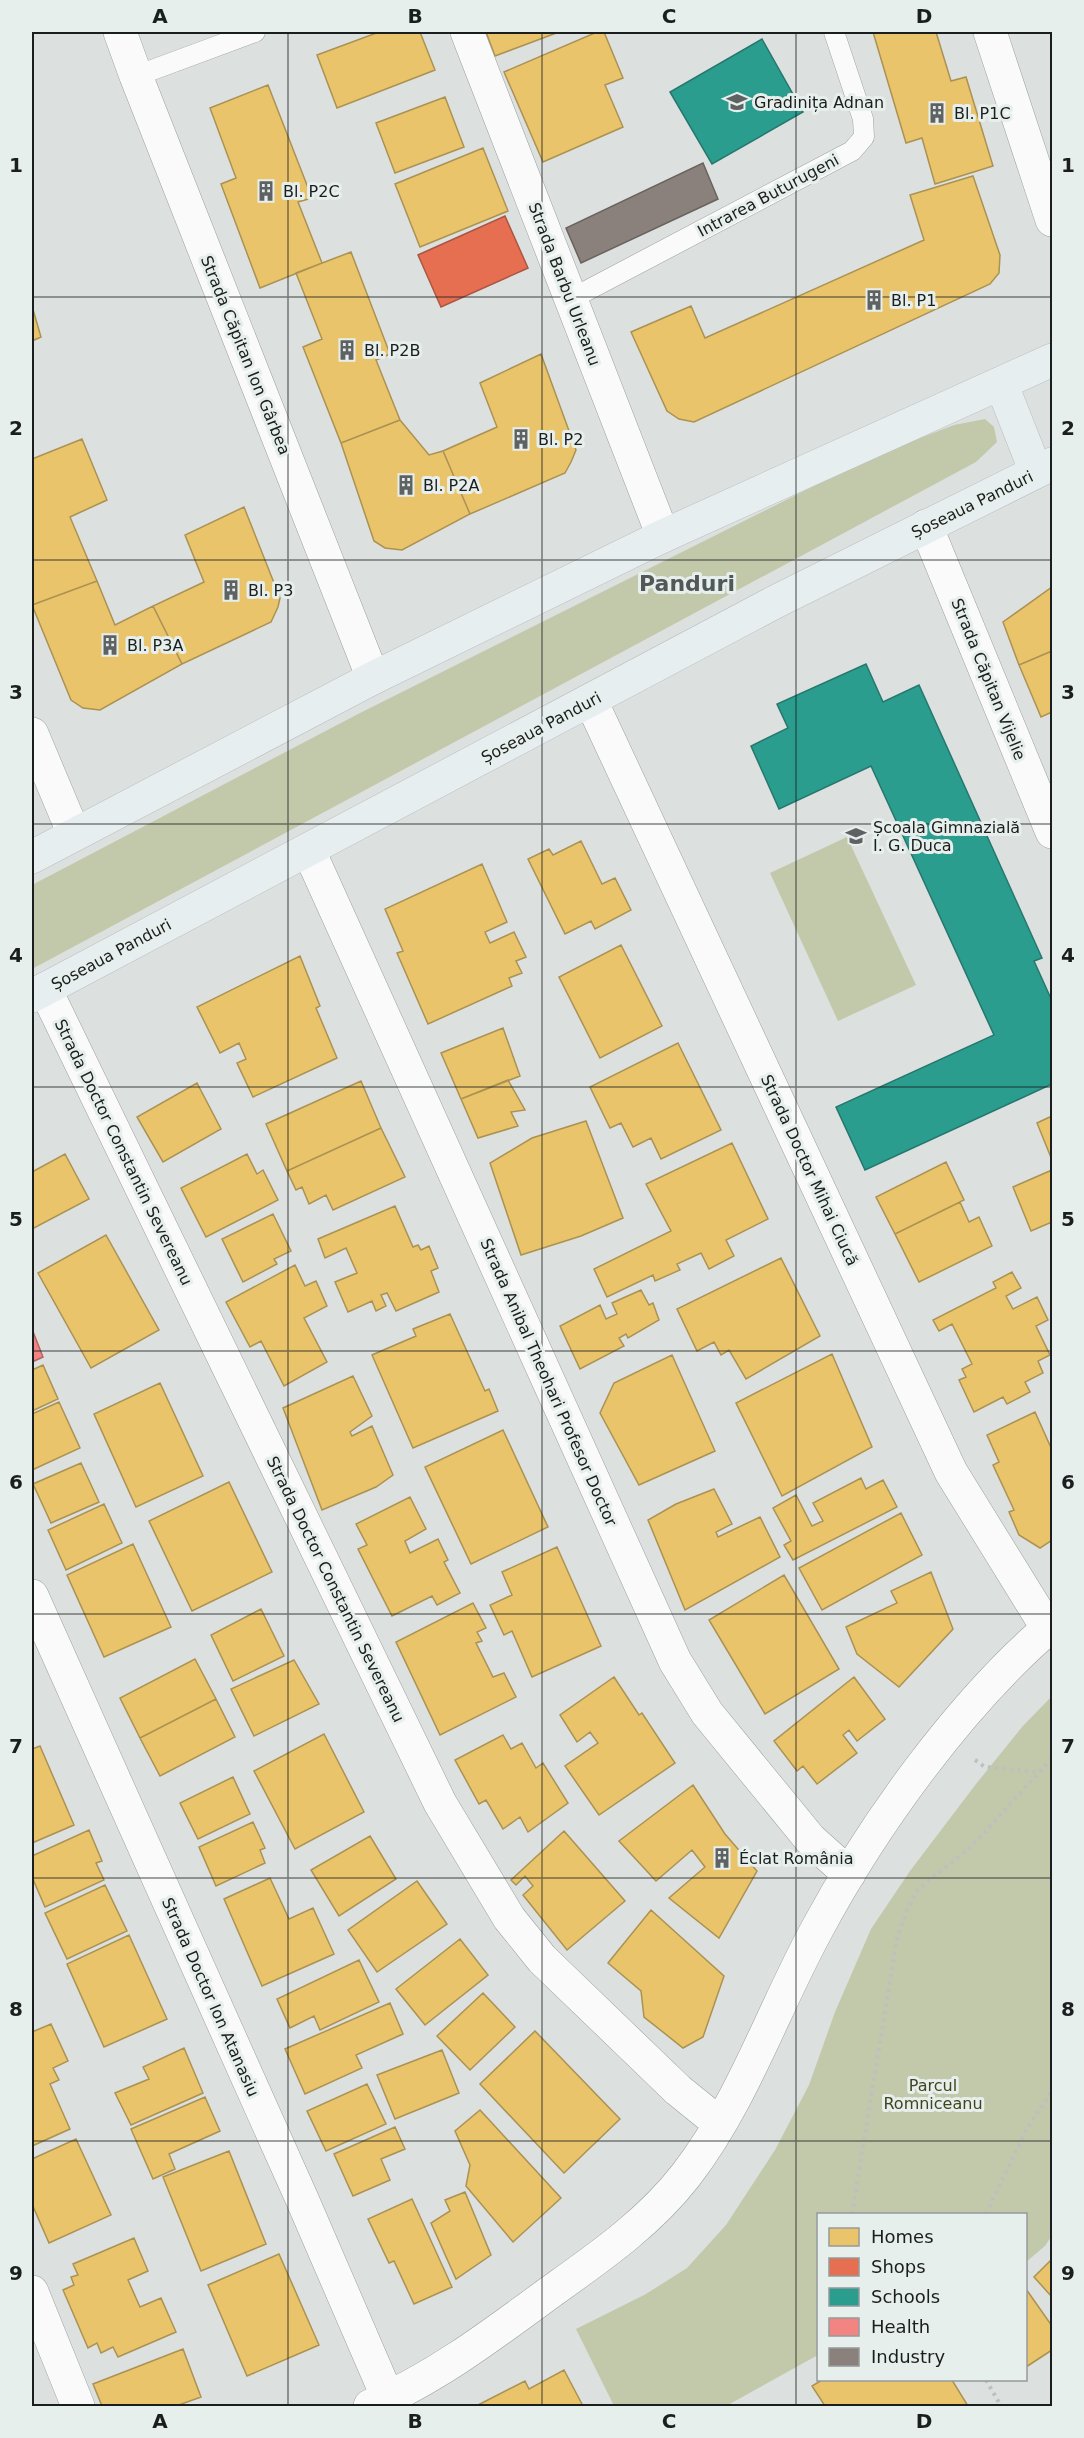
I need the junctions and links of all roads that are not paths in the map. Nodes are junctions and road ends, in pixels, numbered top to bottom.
1 (120, 32) edge
2 (255, 32) edge
3 (467, 32) edge
4 (834, 32) edge
5 (990, 32) edge
6 (136, 76) junction
7 (1053, 220) edge
8 (571, 299) junction
9 (1053, 360) edge
10 (1001, 383) junction
11 (1044, 468) edge
12 (926, 526) junction
13 (663, 536) junction
14 (373, 678) junction
15 (591, 701) junction
16 (32, 734) edge
17 (1053, 832) edge
18 (74, 834) junction
19 (309, 851) junction
20 (32, 857) edge
21 (38, 992) edge
22 (32, 1596) edge
23 (1050, 1627) edge
24 (849, 1874) junction
25 (720, 2124) junction
26 (32, 2292) edge
27 (379, 2402) edge
28 (78, 2406) edge

1 - 6 street, Strada Căpitan Ion Gârbea
2 - 6 lane
3 - 8 street, Strada Barbu Urleanu
4 - 8 lane, Intrarea Buturugeni
5 - 7 street
6 - 14 street, Strada Căpitan Ion Gârbea
8 - 13 street, Strada Barbu Urleanu
9 - 10 main road
10 - 11 main road
10 - 13 main road
11 - 12 main road, Șoseaua Panduri
12 - 15 main road, Șoseaua Panduri
12 - 17 street, Strada Căpitan Vijelie
13 - 14 main road
14 - 18 main road
15 - 19 main road, Șoseaua Panduri
15 - 23 street, Strada Doctor Mihai Ciucă
16 - 18 street
18 - 20 main road
19 - 21 main road, Șoseaua Panduri
19 - 24 street, Strada Anibal Theohari Profesor Doctor
21 - 25 street, Strada Doctor Constantin Severeanu
22 - 27 street, Strada Doctor Ion Atanasiu
23 - 24 street
24 - 25 street
25 - 27 street
26 - 28 street

